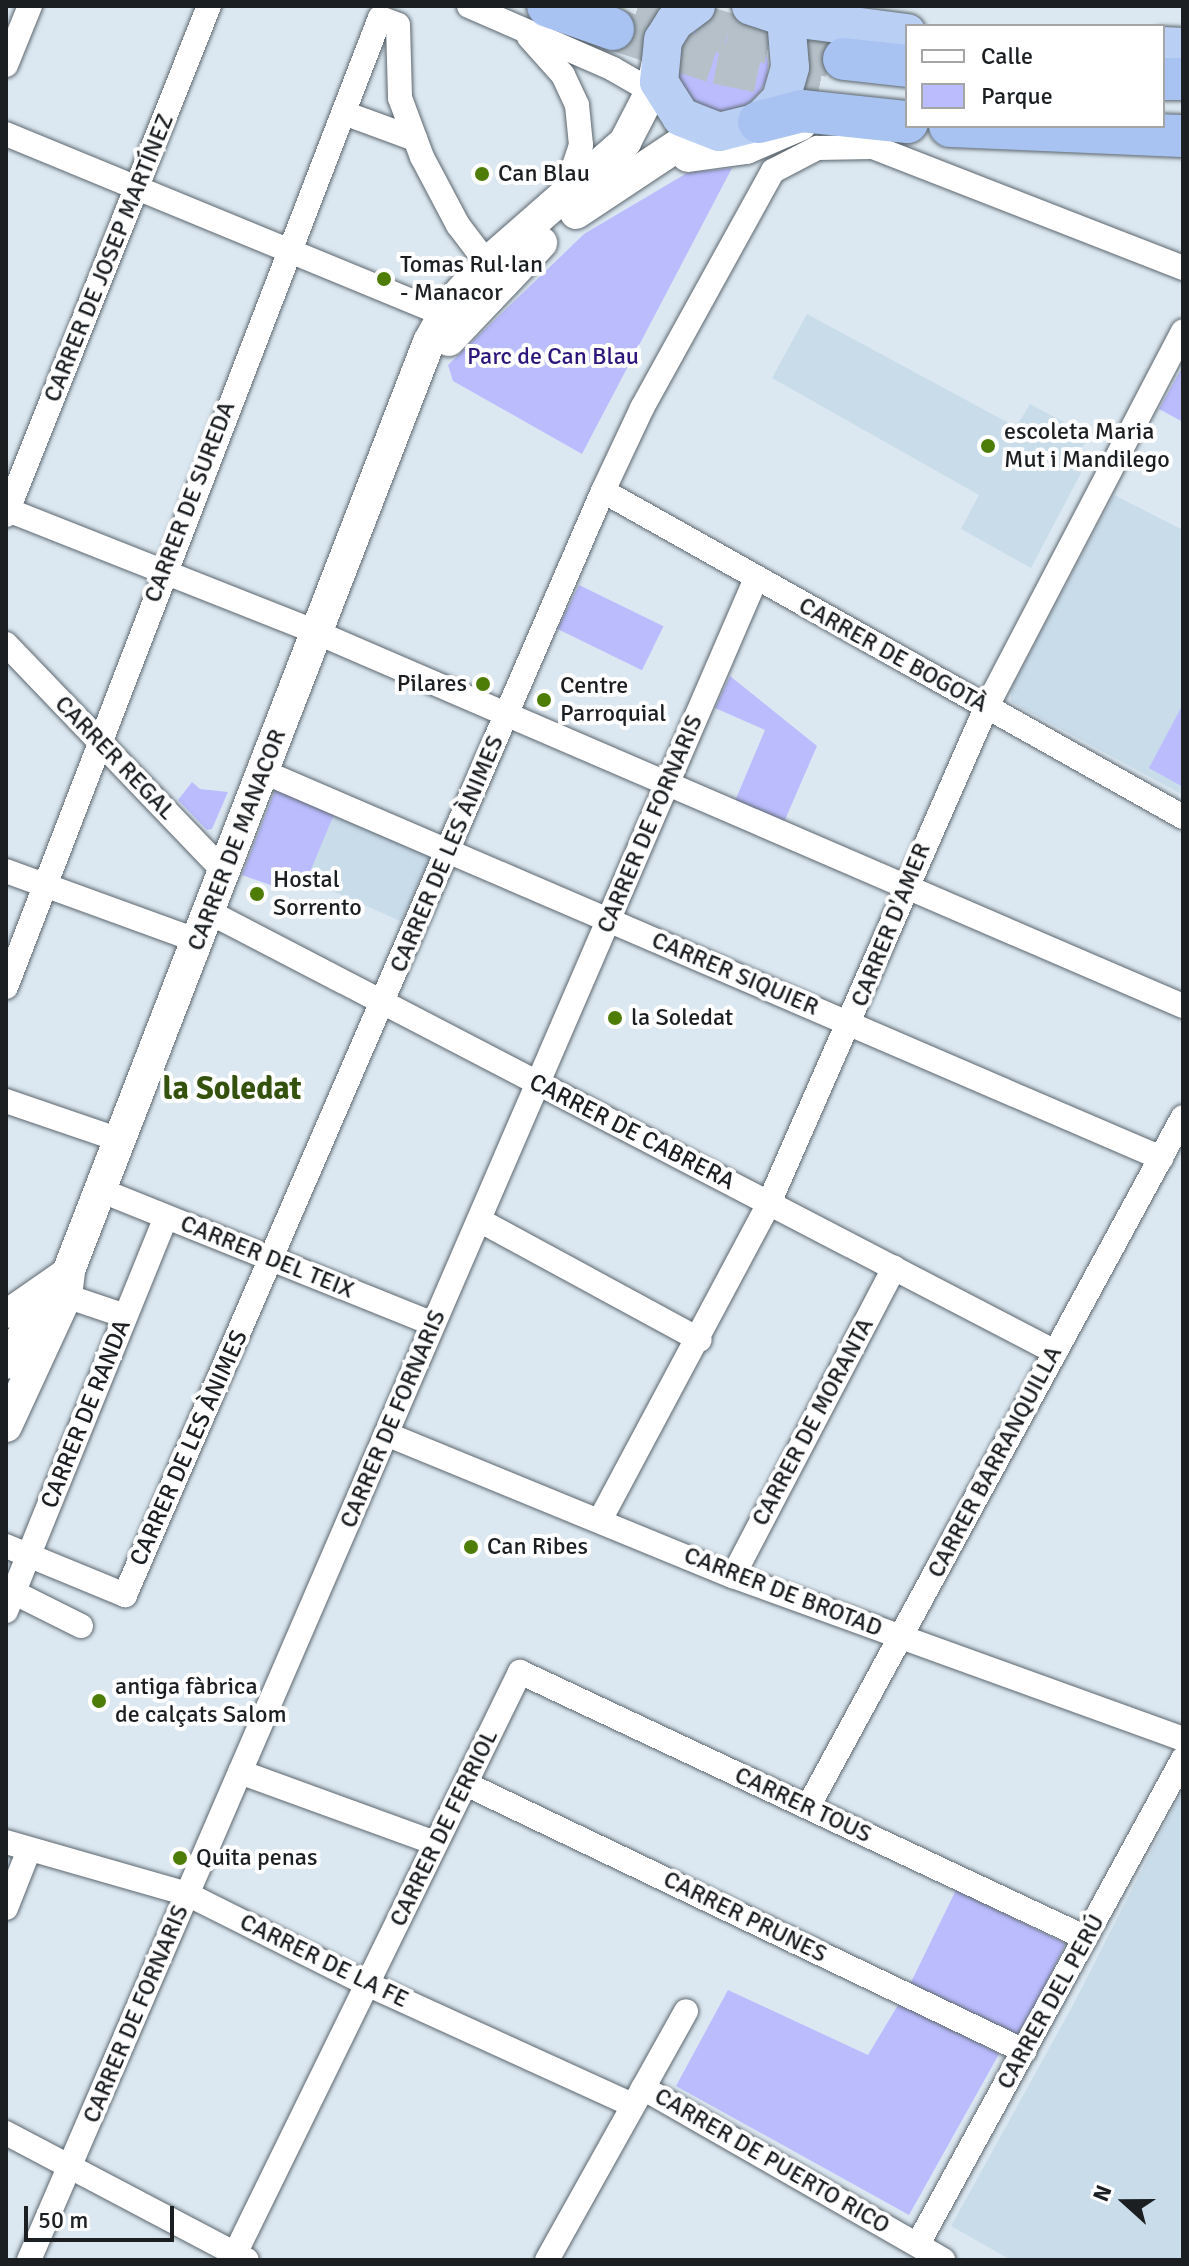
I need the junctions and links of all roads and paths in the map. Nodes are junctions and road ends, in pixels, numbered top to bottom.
1 (30, 6) edge
2 (209, 6) edge
3 (469, 6) edge
4 (696, 6) edge
5 (864, 6) edge
6 (533, 16) edge
7 (773, 17) edge
8 (613, 29) tunnel mouth
9 (904, 44) edge
10 (6, 65) edge
11 (659, 84) junction
12 (845, 88) junction
13 (905, 96) edge
14 (344, 113) junction
15 (905, 121) edge
16 (759, 122) junction
17 (997, 128) edge
18 (719, 132) junction
19 (6, 134) edge
20 (1183, 136) edge
21 (415, 139) junction
22 (646, 166) junction
23 (137, 189) junction
24 (564, 197) junction
25 (286, 250) junction
26 (487, 263) junction
27 (1183, 268) edge
28 (441, 313) junction
29 (1183, 331) edge
30 (437, 355) junction
31 (402, 409) junction
32 (603, 491) junction
33 (7, 512) edge
34 (163, 572) junction
35 (756, 578) junction
36 (318, 633) junction
37 (6, 644) edge
38 (986, 708) junction
39 (505, 716) junction
40 (98, 743) junction
41 (264, 772) junction
42 (666, 785) junction
43 (1183, 817) edge
44 (448, 850) junction
45 (6, 871) edge
46 (225, 872) junction
47 (45, 886) junction
48 (904, 887) junction
49 (608, 920) junction
50 (204, 926) junction
51 (6, 987) edge
52 (384, 1003) junction
53 (1183, 1006) edge
54 (850, 1024) junction
55 (535, 1082) junction
56 (6, 1101) edge
57 (1183, 1117) edge
58 (120, 1140) junction
59 (1161, 1158) junction
60 (100, 1190) junction
61 (769, 1203) junction
62 (166, 1217) junction
63 (479, 1220) junction
64 (272, 1258) junction
65 (894, 1268) junction
66 (55, 1289) junction
67 (6, 1290) edge
68 (6, 1314) edge
69 (125, 1316) junction
70 (433, 1324) junction
71 (700, 1340) junction
72 (1055, 1352) junction
73 (6, 1363) edge
74 (6, 1426) edge
75 (386, 1434) junction
76 (600, 1520) junction
77 (17, 1551) edge
78 (733, 1576) junction
79 (10, 1602) edge
80 (81, 1626) dead end
81 (901, 1636) junction
82 (520, 1672) joint
83 (1183, 1739) edge
84 (1183, 1759) edge
85 (240, 1772) junction
86 (466, 1784) junction
87 (808, 1807) junction
88 (6, 1842) edge
89 (435, 1843) junction
90 (29, 1850) junction
91 (187, 1894) junction
92 (6, 1908) edge
93 (1086, 1938) junction
94 (367, 1984) junction
95 (686, 2011) dead end
96 (1024, 2051) junction
97 (638, 2096) junction
98 (6, 2133) edge
99 (70, 2166) junction
100 (918, 2244) junction
101 (238, 2258) edge
102 (29, 2260) edge
103 (547, 2260) edge
104 (943, 2260) edge

1 - 10 street
2 - 23 street, CARRER DE JOSEP MARTÍNEZ
3 - 6 street
4 - 11 highway
5 - 9 highway
6 - 8 highway
6 - 11 street
6 - 24 street
7 - 9 highway
7 - 16 highway
9 - 12 highway
11 - 18 highway
11 - 24 main road, CARRER DE MANACOR
12 - 13 highway
12 - 15 highway
12 - 16 highway
12 - 22 main road
14 - 21 street
14 - 21 street, CARRER DE SUREDA
14 - 25 street, CARRER DE SUREDA
16 - 18 highway
17 - 20 highway
18 - 22 main road, CARRER DE MANACOR
19 - 23 street
21 - 26 street
22 - 30 main road, CARRER DE MANACOR
23 - 25 street
23 - 33 street, CARRER DE JOSEP MARTÍNEZ
24 - 26 main road, CARRER DE MANACOR
25 - 28 street
25 - 34 street, CARRER DE SUREDA
26 - 28 main road, CARRER DE MANACOR
27 - 32 street, CARRER DE LES ÀNIMES
28 - 30 street, CARRER DE MANACOR
28 - 31 main road, CARRER DE MANACOR
29 - 38 street, CARRER D'AMER
30 - 31 main road, CARRER DE MANACOR
31 - 36 main road, CARRER DE MANACOR
32 - 35 street, CARRER DE BOGOTÀ
32 - 39 street, CARRER DE LES ÀNIMES
33 - 34 street
34 - 36 street
34 - 40 street, CARRER DE SUREDA
35 - 38 street, CARRER DE BOGOTÀ
35 - 42 street, CARRER DE FORNARIS
36 - 39 street
36 - 41 main road, CARRER DE MANACOR
37 - 40 street, CARRER REGAL
38 - 43 street, CARRER DE BOGOTÀ
38 - 48 street, CARRER D'AMER
39 - 42 street
39 - 44 street, CARRER DE LES ÀNIMES
40 - 46 street, CARRER REGAL
40 - 47 street, CARRER DE SUREDA
41 - 44 street, CARRER SIQUIER
41 - 46 main road, CARRER DE MANACOR
42 - 48 street
42 - 49 street, CARRER DE FORNARIS
44 - 49 street, CARRER SIQUIER
44 - 52 street, CARRER DE LES ÀNIMES
45 - 47 street, CARRER DE CABRERA
46 - 50 main road, CARRER DE MANACOR
47 - 50 street, CARRER DE CABRERA
47 - 51 street, CARRER DE SUREDA
48 - 53 street
48 - 54 street, CARRER D'AMER
49 - 54 street, CARRER SIQUIER
49 - 55 street, CARRER DE FORNARIS
50 - 52 street, CARRER DE CABRERA
50 - 58 main road, CARRER DE MANACOR
52 - 55 street, CARRER DE CABRERA
52 - 64 street, CARRER DE LES ÀNIMES
54 - 59 street, CARRER SIQUIER
54 - 61 street, CARRER D'AMER
55 - 61 street, CARRER DE CABRERA
55 - 63 street, CARRER DE FORNARIS
56 - 58 street
57 - 59 street, CARRER BARRANQUILLA
58 - 60 main road, CARRER DE MANACOR
59 - 72 street, CARRER BARRANQUILLA
60 - 62 street, CARRER DEL TEIX
60 - 66 main road, CARRER DE MANACOR
61 - 65 street, CARRER DE CABRERA
61 - 71 street, CARRER D'AMER
62 - 64 street, CARRER DEL TEIX
62 - 69 street, CARRER DE RANDA
63 - 70 street, CARRER DE FORNARIS
63 - 71 street
64 - 70 street, CARRER DEL TEIX
64 - 77 street, CARRER DE LES ÀNIMES
65 - 72 street, CARRER DE CABRERA
65 - 78 street, CARRER DE MORANTA
66 - 67 street
66 - 68 street
66 - 69 street
66 - 73 main road, CARRER DE MANACOR
66 - 74 main road, CARRER DE MANACOR
69 - 77 street, CARRER DE RANDA
70 - 75 street, CARRER DE FORNARIS
71 - 76 street, CARRER D'AMER
72 - 81 street, CARRER BARRANQUILLA
75 - 76 street, CARRER DE BROTAD
75 - 85 street, CARRER DE FORNARIS
76 - 78 street, CARRER DE BROTAD
77 - 79 street, CARRER DE RANDA
78 - 81 street, CARRER DE BROTAD
79 - 80 street
81 - 83 street, CARRER DE BROTAD
81 - 87 street, CARRER BARRANQUILLA
82 - 86 street, CARRER DE FERRIOL
82 - 87 street, CARRER TOUS
84 - 93 street, CARRER DEL PERÚ
85 - 89 street
85 - 91 street, CARRER DE FORNARIS
86 - 89 street, CARRER DE FERRIOL
86 - 96 street, CARRER PRUNES
87 - 93 street, CARRER TOUS
88 - 90 street, CARRER DE LA FE
89 - 94 street, CARRER DE FERRIOL
90 - 91 street, CARRER DE LA FE
90 - 92 street
91 - 94 street, CARRER DE LA FE
91 - 99 street, CARRER DE FORNARIS
93 - 96 street, CARRER DEL PERÚ
94 - 97 street, CARRER DE LA FE
94 - 101 street, CARRER DE FERRIOL
95 - 97 street
96 - 100 street, CARRER DEL PERÚ
97 - 100 street, CARRER DE PUERTO RICO
97 - 103 street
98 - 99 street
99 - 101 street
99 - 102 street, CARRER DE FORNARIS
100 - 104 street, CARRER DE PUERTO RICO

